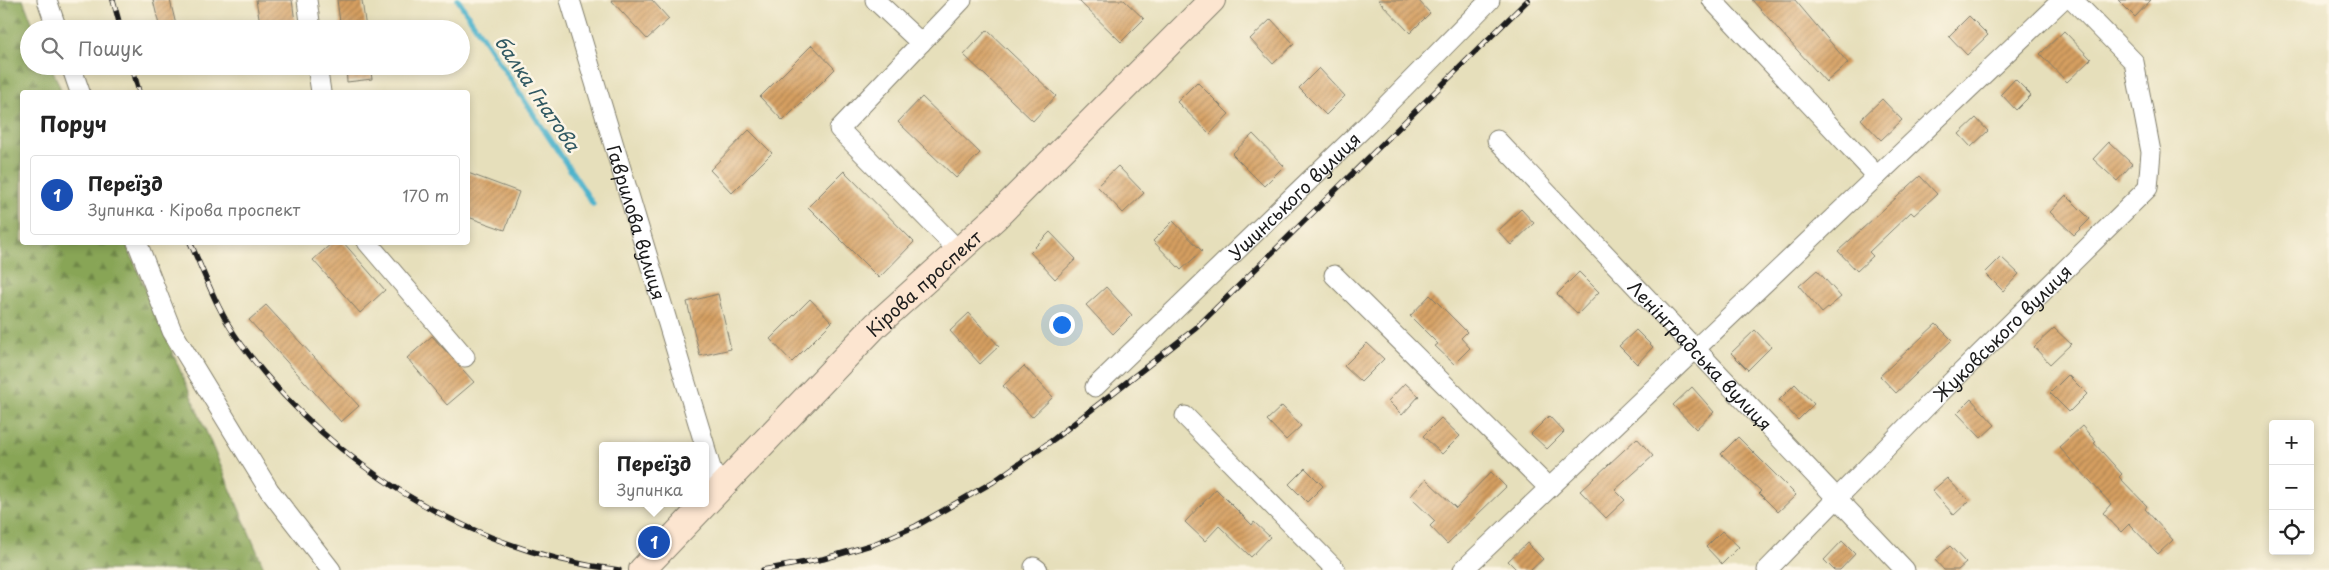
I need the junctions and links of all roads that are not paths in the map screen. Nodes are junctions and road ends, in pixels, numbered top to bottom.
1 (47, 0) edge
2 (307, 0) edge
3 (570, 0) edge
4 (875, 0) edge
5 (962, 0) edge
6 (1212, 0) edge
7 (1490, 0) edge
8 (1712, 0) edge
9 (2062, 0) edge
10 (2073, 0) edge
11 (54, 20) edge
12 (310, 20) edge
13 (921, 43) junction
14 (73, 75) edge
15 (318, 75) edge
16 (79, 90) edge
17 (320, 90) edge
18 (1497, 140) dead end
19 (1877, 176) junction
20 (138, 245) edge
21 (370, 245) edge
22 (959, 251) junction
23 (1334, 275) dead end
24 (1695, 349) junction
25 (465, 356) dead end
26 (1095, 387) dead end
27 (1184, 416) dead end
28 (703, 442) edge
29 (709, 461) edge
30 (1549, 488) junction
31 (718, 491) junction
32 (1837, 498) junction
33 (709, 500) edge
34 (703, 507) edge
35 (330, 570) edge
36 (642, 570) edge
37 (1336, 570) edge
38 (1463, 570) edge
39 (1767, 570) edge
40 (1905, 570) edge

1 - 11 street
2 - 12 street
3 - 28 street, Гаврилова вулиця
4 - 13 street
5 - 13 street
6 - 22 street, Кірова проспект
7 - 26 street, Ушинського вулиця
8 - 19 street
9 - 19 street
10 - 32 street, Жуковського вулиця
13 - 22 street
14 - 16 street
15 - 17 street
18 - 24 street, Ленінградська вулиця
19 - 24 street
20 - 35 street
21 - 25 street
22 - 31 street, Кірова проспект
23 - 30 street
24 - 30 street
24 - 32 street, Ленінградська вулиця
27 - 37 street
29 - 31 street, Гаврилова вулиця
30 - 38 street
31 - 33 street, Кірова проспект
32 - 39 street, Жуковського вулиця
32 - 40 street, Ленінградська вулиця
34 - 36 street, Кірова проспект

